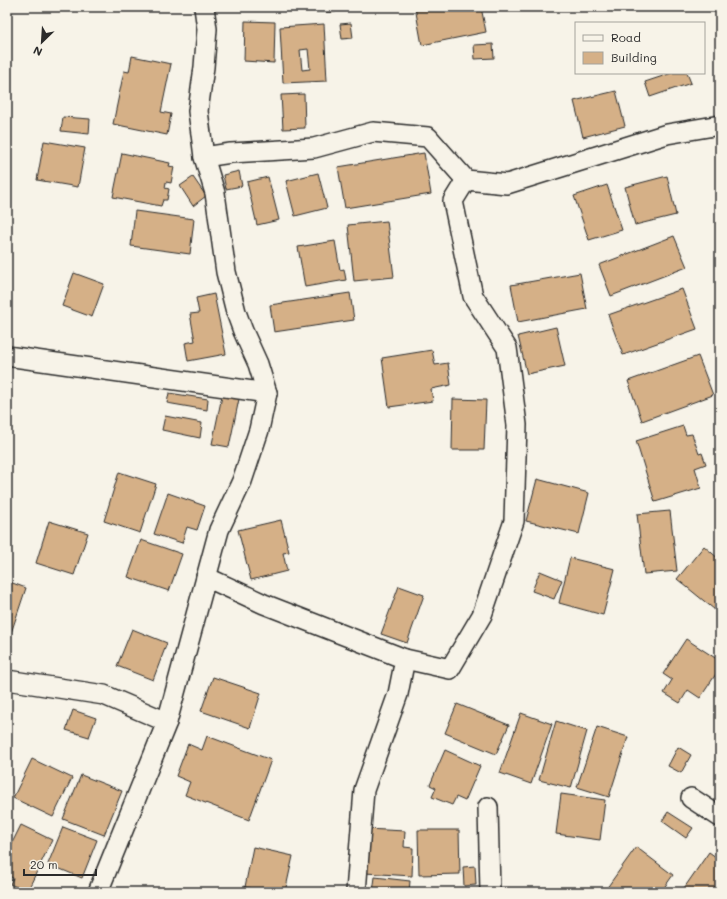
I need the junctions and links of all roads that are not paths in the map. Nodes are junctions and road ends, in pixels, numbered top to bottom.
1 (204, 7) edge
2 (720, 125) edge
3 (204, 157) junction
4 (466, 180) junction
5 (7, 356) edge
6 (267, 393) junction
7 (206, 577) junction
8 (404, 659) junction
9 (7, 680) edge
10 (167, 722) junction
11 (691, 798) dead end
12 (488, 807) dead end
13 (720, 817) edge
14 (98, 892) edge
15 (356, 892) edge
16 (490, 892) edge

1 - 3 street
2 - 4 street
3 - 4 street
3 - 6 street
4 - 8 street
5 - 6 street
6 - 7 street
7 - 8 street
7 - 10 street
8 - 15 street
9 - 10 street
10 - 14 street
11 - 13 street
12 - 16 street

